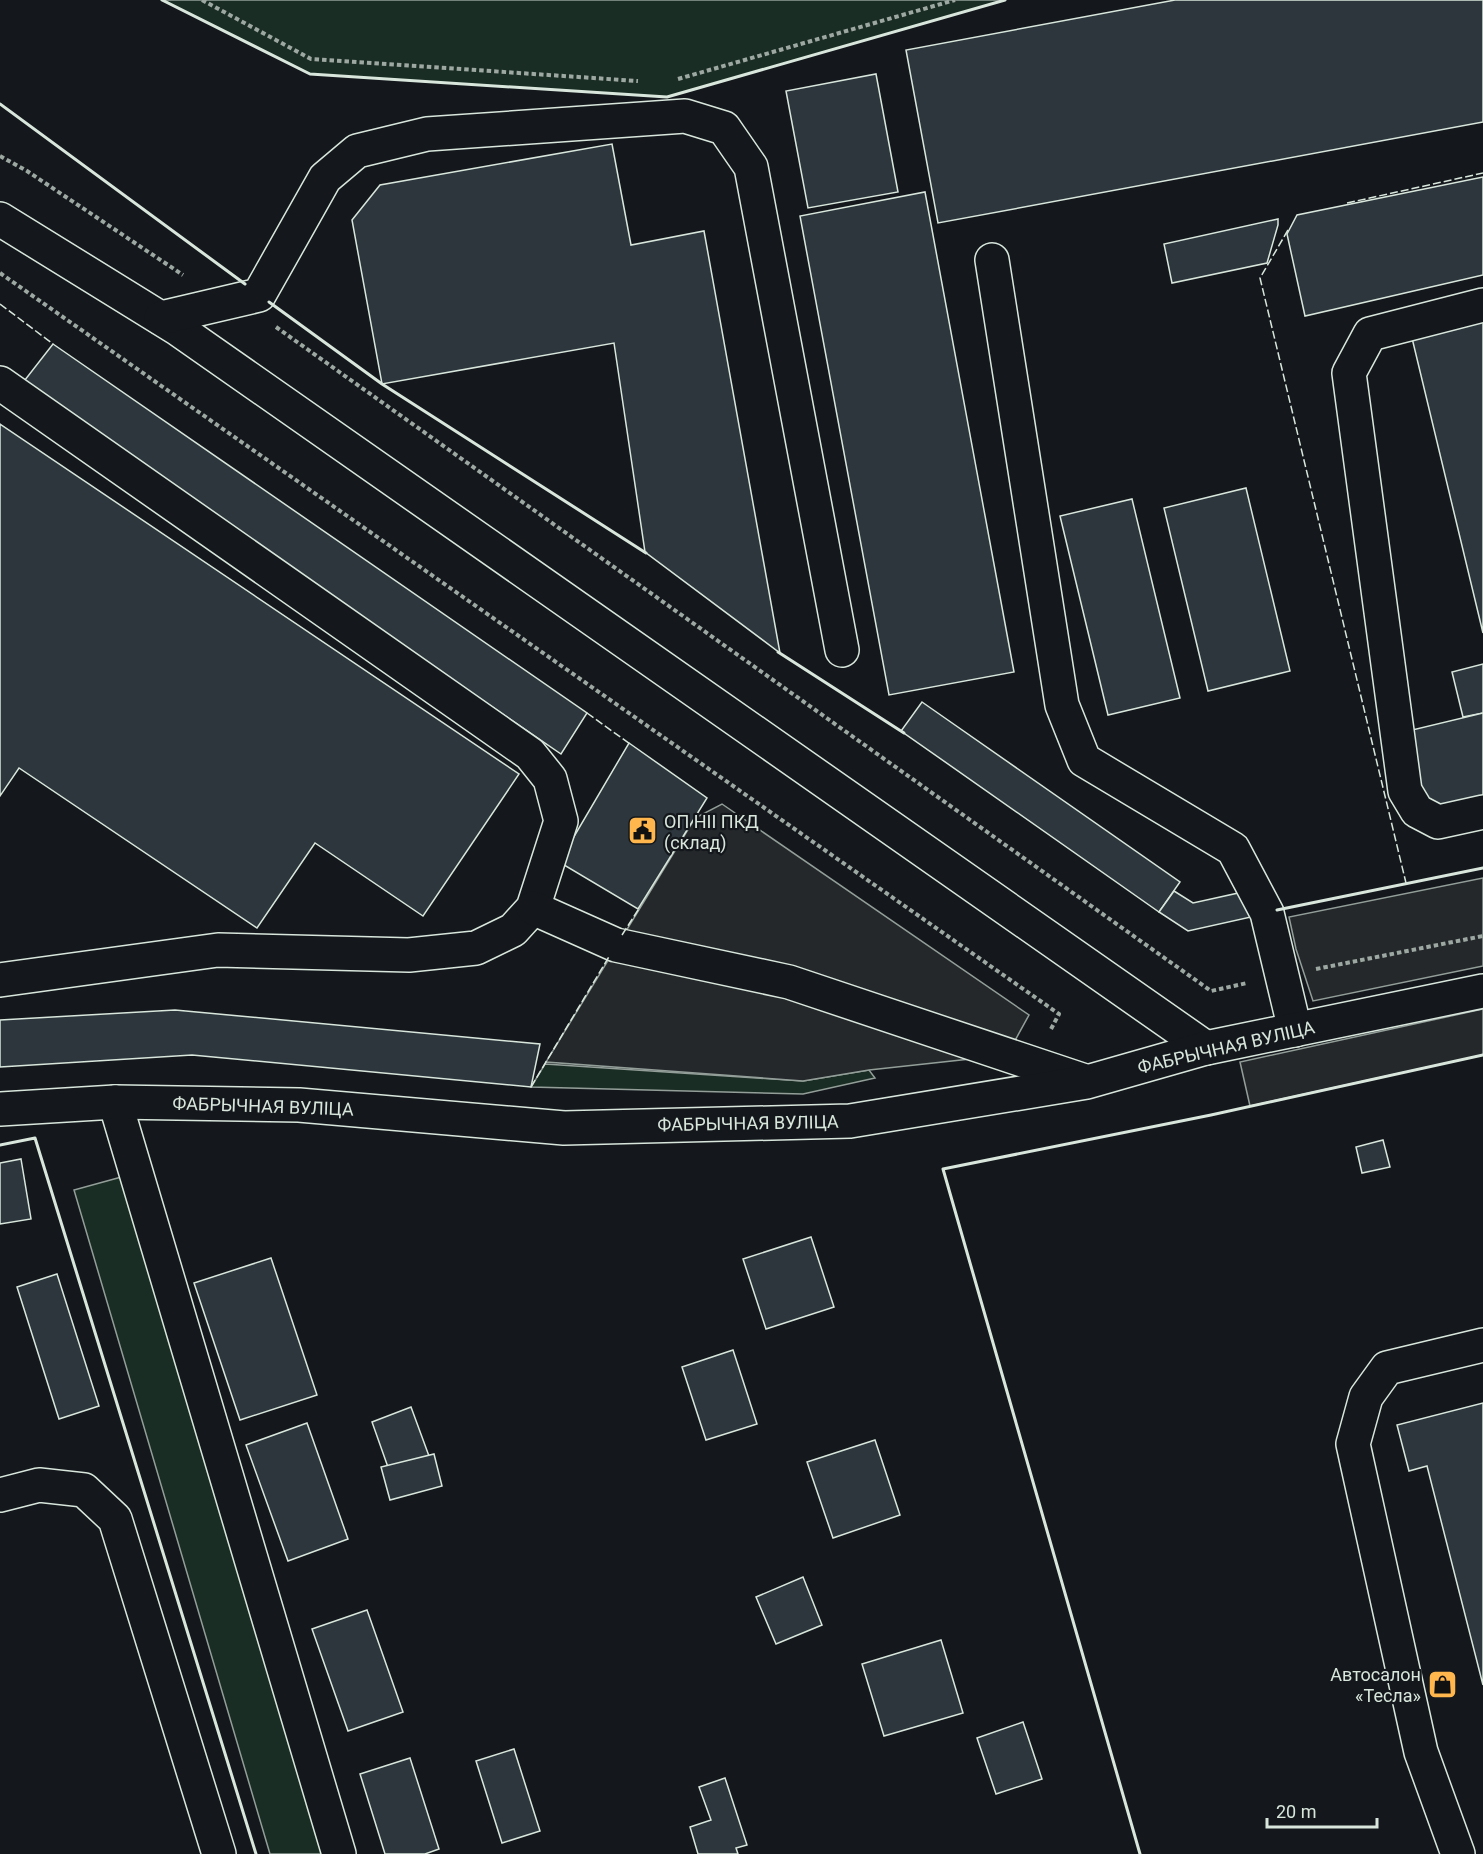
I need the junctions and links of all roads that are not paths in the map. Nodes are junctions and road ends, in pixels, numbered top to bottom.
1 (0, 219) edge
2 (992, 260) dead end
3 (1483, 305) edge
4 (161, 318) junction
5 (0, 383) edge
6 (842, 650) dead end
7 (1483, 812) edge
8 (533, 908) junction
9 (0, 980) edge
10 (1483, 991) edge
11 (1295, 1030) junction
12 (1206, 1048) junction
13 (1087, 1082) junction
14 (115, 1102) junction
15 (0, 1109) edge
16 (1483, 1345) edge
17 (0, 1495) edge
18 (219, 1854) edge
19 (339, 1854) edge
20 (1458, 1854) edge

1 - 4 street
2 - 11 street
3 - 7 street
4 - 6 street
4 - 12 street
5 - 8 street
8 - 9 street
8 - 13 street
10 - 11 street, ФАБРЫЧНАЯ ВУЛІЦА
11 - 12 street, ФАБРЫЧНАЯ ВУЛІЦА
12 - 13 street, ФАБРЫЧНАЯ ВУЛІЦА
13 - 14 street, ФАБРЫЧНАЯ ВУЛІЦА
14 - 15 street, ФАБРЫЧНАЯ ВУЛІЦА
14 - 19 street
16 - 20 street
17 - 18 street

